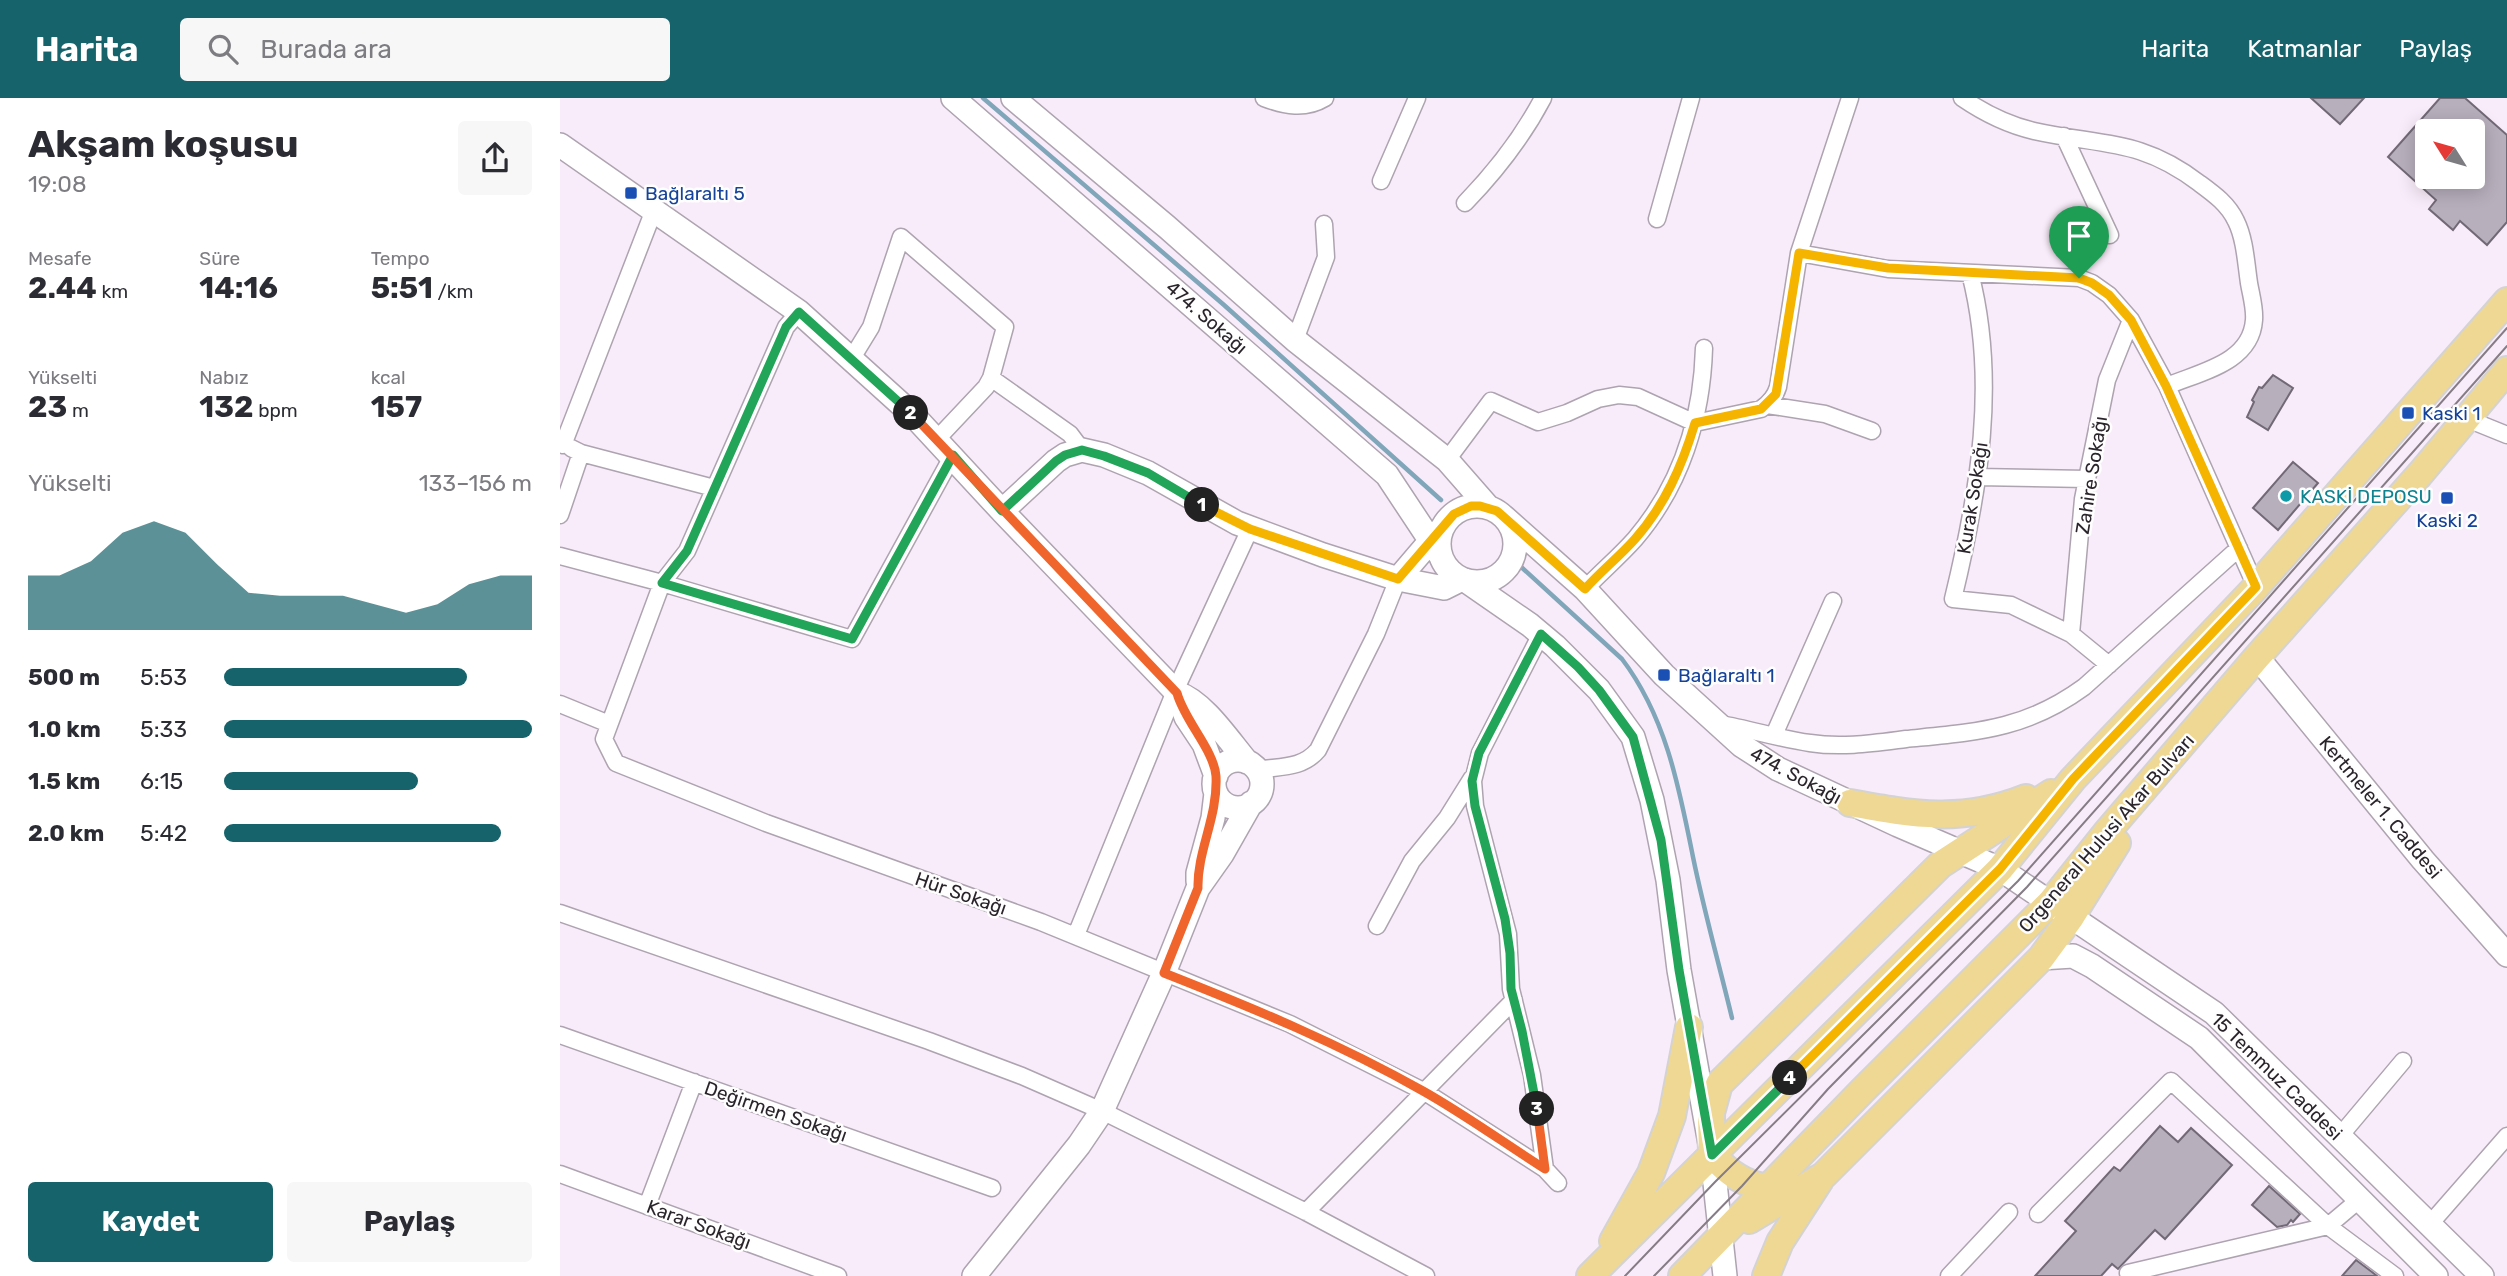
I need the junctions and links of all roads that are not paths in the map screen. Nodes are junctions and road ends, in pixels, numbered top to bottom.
1 (953, 98) edge
2 (1013, 98) edge
3 (1264, 98) edge
4 (1325, 98) edge
5 (1418, 98) edge
6 (1543, 98) edge
7 (1691, 98) edge
8 (1850, 98) edge
9 (1962, 98) edge
10 (2064, 136) junction
11 (560, 145) edge
12 (1381, 181) dead end
13 (1465, 203) dead end
14 (654, 210) junction
15 (1657, 219) dead end
16 (1324, 224) dead end
17 (2110, 235) dead end
18 (1799, 253) junction
19 (1970, 273) junction
20 (2507, 301) edge
21 (799, 312) junction
22 (2131, 320) junction
23 (1296, 340) junction
24 (1704, 348) dead end
25 (852, 358) junction
26 (2507, 370) edge
27 (991, 378) junction
28 (2166, 386) junction
29 (1767, 405) junction
30 (2465, 418) junction
31 (1695, 423) junction
32 (1872, 431) dead end
33 (2507, 435) edge
34 (562, 443) edge
35 (945, 447) junction
36 (1082, 450) junction
37 (581, 453) junction
38 (1447, 460) junction
39 (1977, 477) junction
40 (2087, 479) junction
41 (714, 488) junction
42 (1002, 511) junction
43 (1496, 512) junction
44 (560, 515) edge
45 (1250, 529) junction
46 (1438, 541) junction
47 (2239, 548) junction
48 (560, 556) edge
49 (1398, 579) junction
50 (1464, 580) junction
51 (662, 583) junction
52 (2256, 587) junction
53 (1585, 589) junction
54 (1833, 601) dead end
55 (1541, 634) junction
56 (2071, 635) junction
57 (2257, 657) junction
58 (2109, 666) junction
59 (1176, 692) junction
60 (560, 704) edge
61 (1715, 723) junction
62 (609, 724) junction
63 (1774, 735) junction
64 (1252, 766) junction
65 (1473, 777) junction
66 (2073, 779) junction
67 (1216, 785) junction
68 (1251, 803) junction
69 (1850, 803) junction
70 (1960, 852) junction
71 (2000, 869) junction
72 (1198, 888) junction
73 (2060, 910) junction
74 (560, 913) edge
75 (1377, 926) dead end
76 (1076, 935) junction
77 (2507, 955) edge
78 (2041, 958) junction
79 (1164, 973) junction
80 (1514, 1000) junction
81 (1689, 1027) junction
82 (560, 1035) edge
83 (2403, 1061) dead end
84 (694, 1082) junction
85 (1425, 1092) junction
86 (1102, 1111) junction
87 (2340, 1136) junction
88 (2507, 1136) edge
89 (1712, 1155) junction
90 (1545, 1169) junction
91 (560, 1174) edge
92 (1823, 1176) junction
93 (1559, 1183) dead end
94 (992, 1188) dead end
95 (1768, 1188) junction
96 (2360, 1199) junction
97 (647, 1206) junction
98 (1306, 1212) junction
99 (2009, 1212) dead end
100 (2038, 1214) dead end
101 (2430, 1224) junction
102 (2328, 1226) junction
103 (1721, 1237) junction
104 (2128, 1273) dead end
105 (1592, 1274) edge
106 (838, 1276) edge
107 (974, 1276) edge
108 (1426, 1276) edge
109 (1682, 1276) edge
110 (1725, 1276) edge
111 (1766, 1276) edge
112 (1949, 1276) edge
113 (2395, 1276) edge
114 (2436, 1276) edge
115 (2482, 1276) edge

1 - 46 street, 474. Sokağı
2 - 23 street, 474. Sokağı
3 - 4 street
5 - 12 street
6 - 13 street
7 - 15 street
8 - 18 street
9 - 10 street
10 - 17 street
10 - 28 street
11 - 14 street
14 - 21 street
14 - 34 street
16 - 23 street
18 - 19 street
18 - 29 street
19 - 22 street
19 - 39 street, Kurak Sokağı
20 - 52 main road
21 - 25 street
21 - 41 street, Hür Sokağı
22 - 28 street
22 - 40 street, Zahire Sokağı
23 - 38 street, 474. Sokağı
24 - 31 street
25 - 27 street
25 - 35 street
26 - 30 main road, Orgeneral Hulusi Akar Bulvarı
27 - 35 street
27 - 36 street
28 - 47 street
29 - 31 street
29 - 32 street
30 - 33 street
30 - 57 main road, Orgeneral Hulusi Akar Bulvarı
31 - 38 street
31 - 53 street
34 - 37 street
35 - 42 street
35 - 51 street
36 - 42 street
36 - 45 street
37 - 41 street
37 - 44 street
38 - 43 street, 474. Sokağı
39 - 40 street
39 - 56 street, Kurak Sokağı
40 - 56 street, Zahire Sokağı
41 - 51 street, Hür Sokağı
42 - 59 street
43 - 46 street
43 - 50 street
43 - 53 street, 474. Sokağı
45 - 49 street
45 - 59 street
46 - 49 street
46 - 50 street
47 - 52 street
47 - 58 street
48 - 51 street
49 - 50 street
49 - 64 street
50 - 55 street
51 - 62 street, Hür Sokağı
52 - 66 main road
53 - 61 street, 474. Sokağı
54 - 63 street
55 - 65 street
55 - 81 street
56 - 58 street
57 - 73 main road, Orgeneral Hulusi Akar Bulvarı
57 - 77 street, Kertmeler 1. Caddesi
58 - 63 street
59 - 64 street
59 - 67 street
59 - 76 street
60 - 62 street
61 - 63 street
61 - 69 street, 474. Sokağı
62 - 76 street, Hür Sokağı
64 - 67 street
64 - 68 street
65 - 75 street
65 - 80 street
66 - 69 main road
66 - 70 main road
66 - 71 main road
67 - 68 street
67 - 72 street
68 - 72 street
69 - 70 street, 474. Sokağı
70 - 71 street, 474. Sokağı
70 - 89 main road
71 - 73 street, 15 Temmuz Caddesi
71 - 89 main road
72 - 79 street
73 - 78 main road
73 - 87 street, 15 Temmuz Caddesi
73 - 95 main road, Orgeneral Hulusi Akar Bulvarı
74 - 86 street
76 - 79 street, Hür Sokağı
78 - 92 main road
78 - 96 street, 15 Temmuz Caddesi
79 - 85 street, Hür Sokağı
79 - 86 street
80 - 85 street
80 - 90 street
81 - 89 street
81 - 105 main road
82 - 84 street, Değirmen Sokağı
83 - 87 street
84 - 94 street, Değirmen Sokağı
84 - 97 street
85 - 90 street, Hür Sokağı
85 - 98 street
86 - 98 street
86 - 107 street
87 - 101 street, 15 Temmuz Caddesi
88 - 101 street
89 - 95 main road
89 - 103 street
89 - 105 main road
90 - 93 street, Hür Sokağı
91 - 97 street, Karar Sokağı
92 - 103 main road
92 - 111 main road
95 - 103 main road, Orgeneral Hulusi Akar Bulvarı
96 - 102 street
96 - 114 street, 15 Temmuz Caddesi
97 - 106 street, Karar Sokağı
98 - 108 street
99 - 112 street
100 - 102 street
101 - 115 street, 15 Temmuz Caddesi
102 - 104 street
102 - 113 street
103 - 109 main road, Orgeneral Hulusi Akar Bulvarı
103 - 110 street

